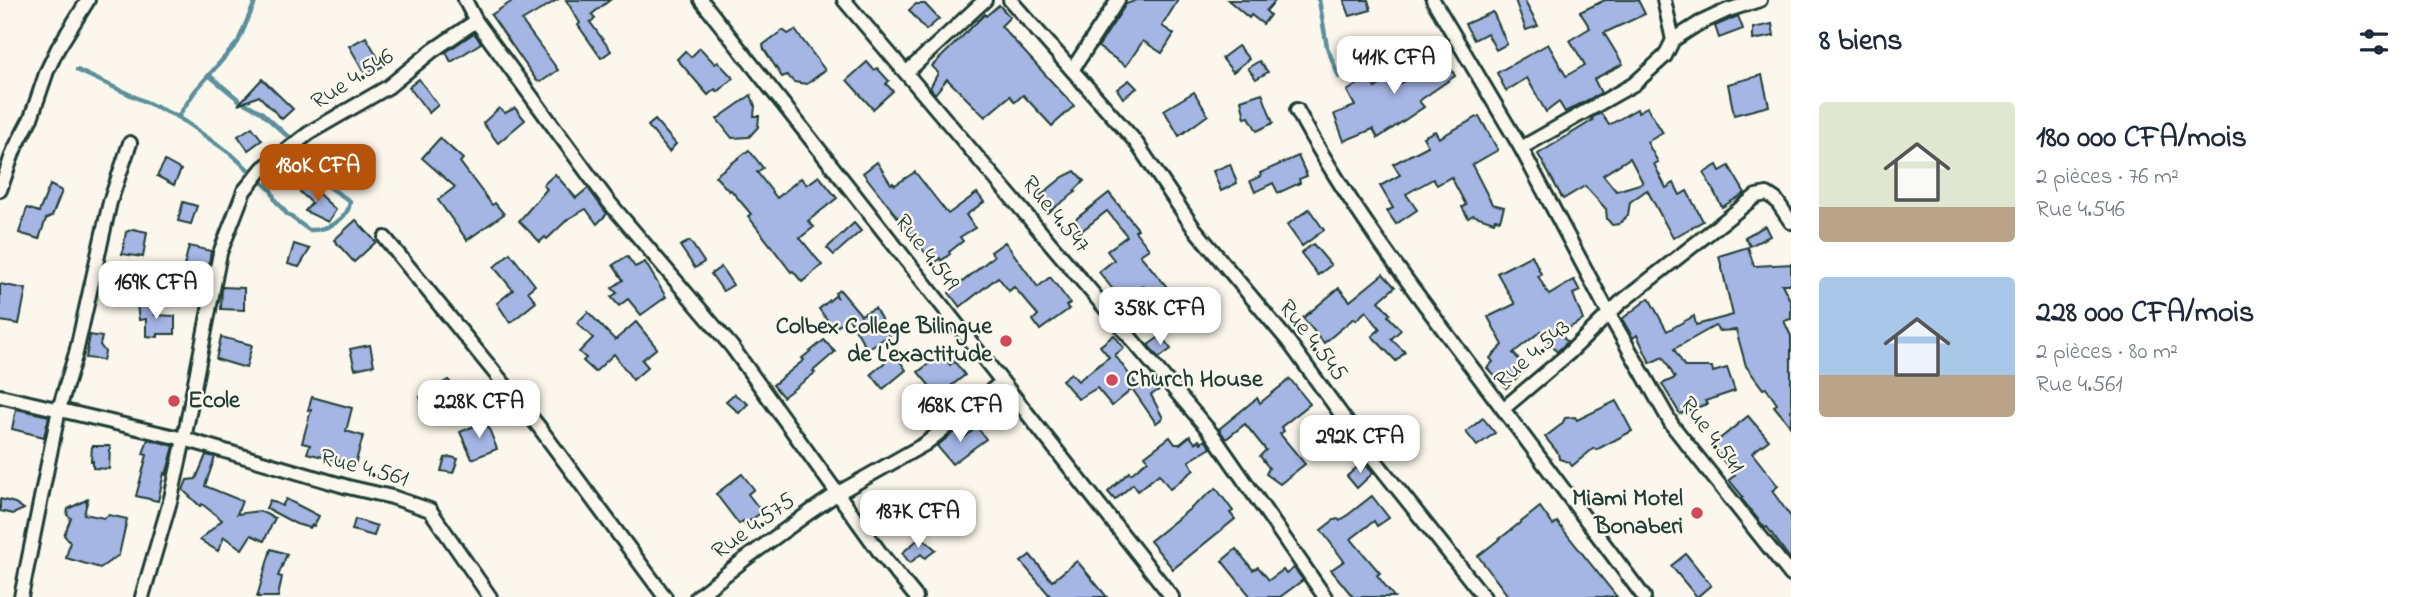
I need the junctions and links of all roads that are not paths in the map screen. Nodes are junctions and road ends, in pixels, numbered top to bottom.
1 (88, 0) edge
2 (465, 0) edge
3 (701, 0) edge
4 (844, 0) edge
5 (985, 0) edge
6 (1010, 0) edge
7 (1118, 0) edge
8 (1433, 0) edge
9 (1664, 0) edge
10 (1760, 0) edge
11 (476, 21) junction
12 (1673, 40) junction
13 (1072, 69) junction
14 (906, 73) junction
15 (1297, 110) dead end
16 (130, 144) dead end
17 (1521, 148) junction
18 (0, 190) edge
19 (1791, 222) edge
20 (385, 238) dead end
21 (1609, 314) junction
22 (1002, 382) junction
23 (0, 396) edge
24 (60, 409) junction
25 (1503, 409) junction
26 (184, 439) junction
27 (838, 493) junction
28 (1791, 575) edge
29 (21, 597) edge
30 (142, 597) edge
31 (490, 597) edge
32 (665, 597) edge
33 (697, 597) edge
34 (916, 597) edge
35 (1171, 597) edge
36 (1325, 597) edge
37 (1484, 597) edge
38 (1644, 597) edge

1 - 18 street
2 - 11 street
3 - 22 street, Rue 4.549
4 - 14 street, Rue 4.547
5 - 14 street
6 - 13 street, Rue 4.545
7 - 13 street
8 - 17 street, Rue 4.541
9 - 12 street
10 - 12 street
11 - 26 street, Rue 4.546
11 - 27 street
12 - 17 street
13 - 37 street, Rue 4.545
14 - 36 street, Rue 4.547
15 - 25 street
16 - 24 street
17 - 21 street, Rue 4.541
19 - 21 street, Rue 4.543
20 - 32 street
21 - 25 street, Rue 4.543
21 - 28 street, Rue 4.541
22 - 27 street, Rue 4.575
22 - 35 street, Rue 4.549
23 - 24 street
24 - 26 street
24 - 29 street
25 - 38 street, Rue 4.543
26 - 30 street, Rue 4.546
26 - 31 street, Rue 4.561
27 - 33 street, Rue 4.575
27 - 34 street

